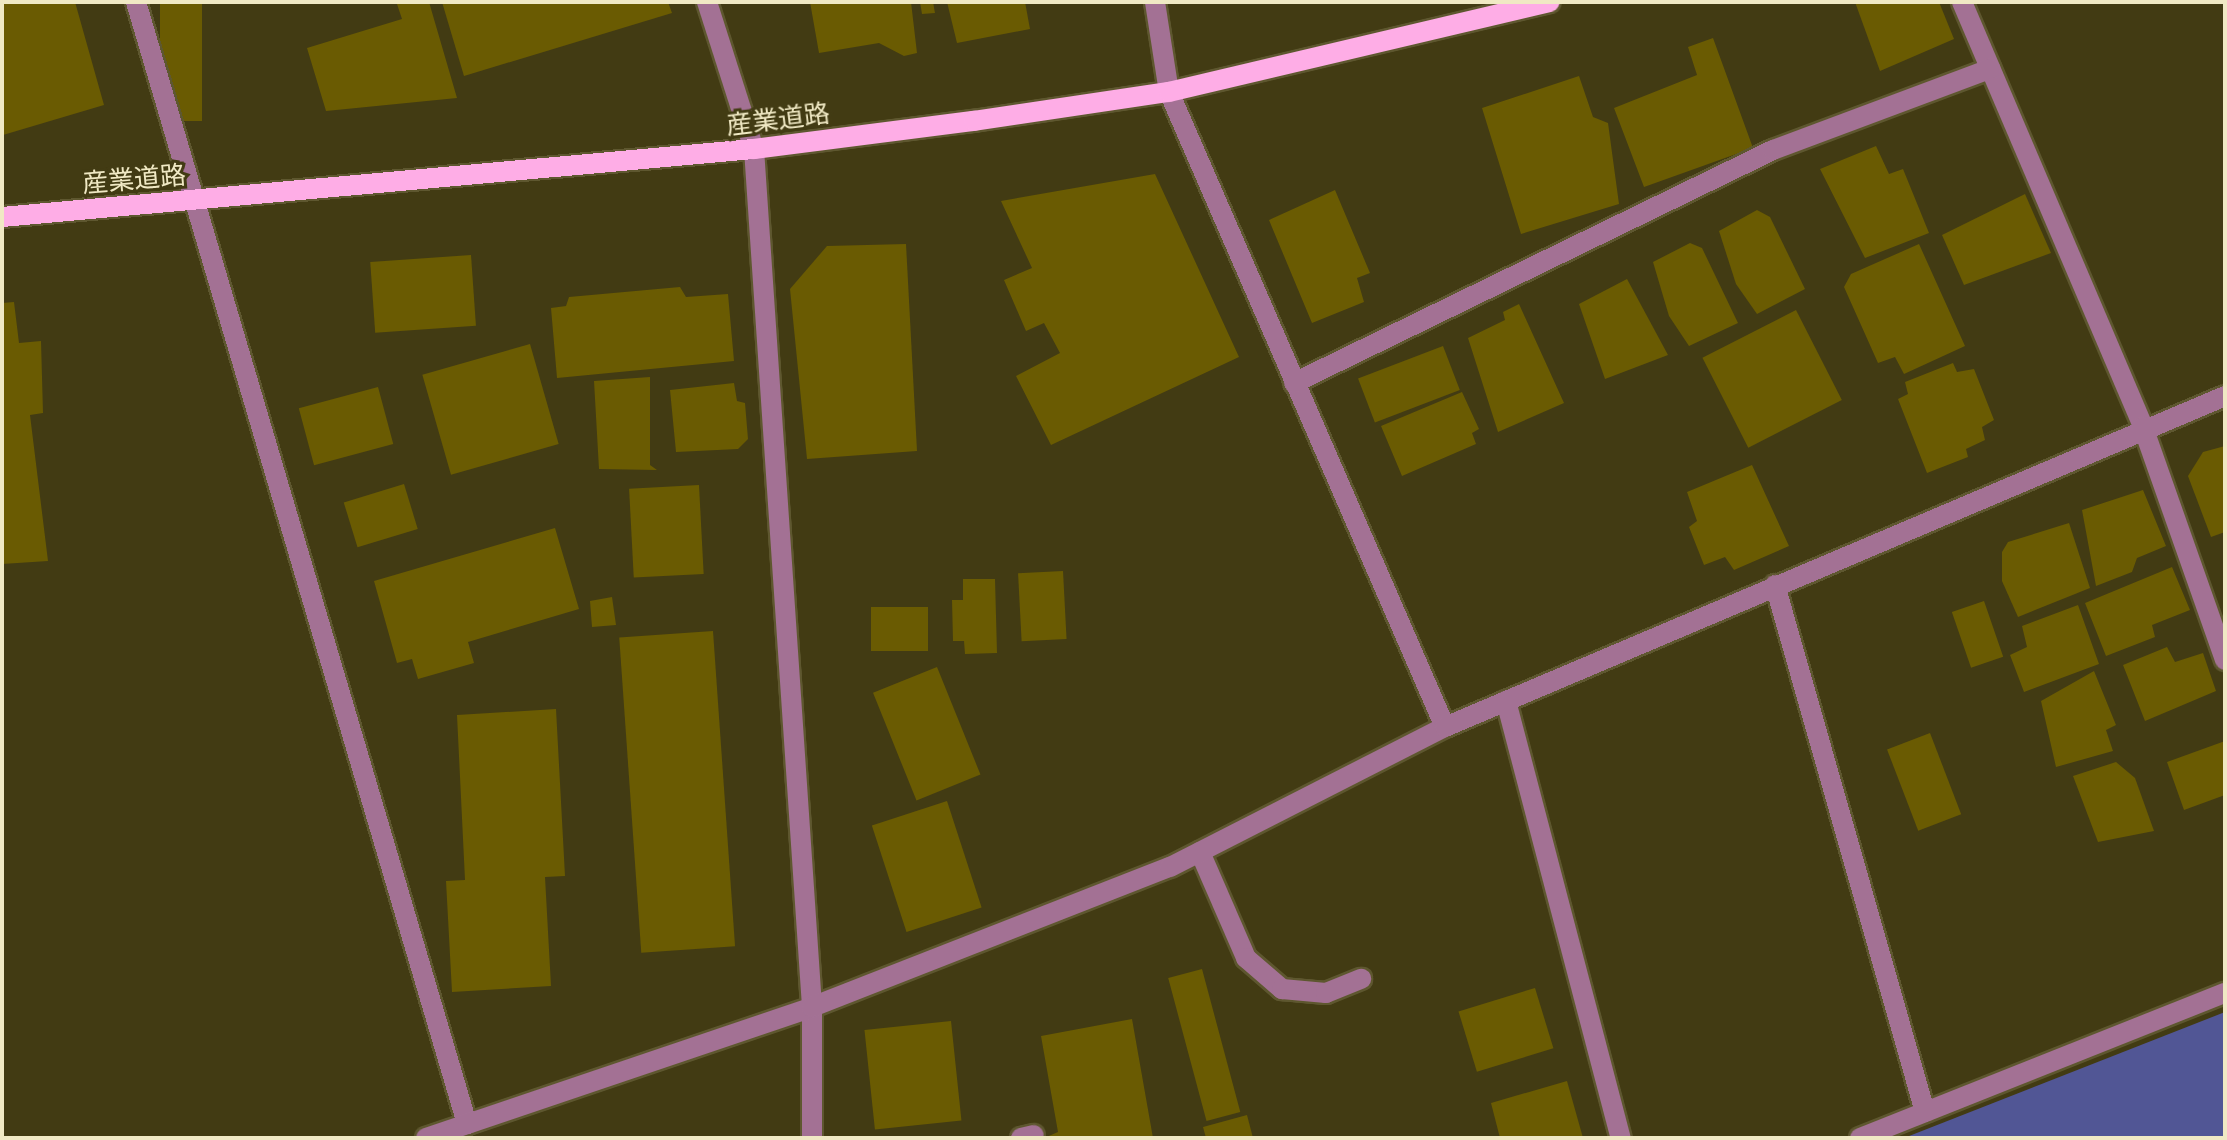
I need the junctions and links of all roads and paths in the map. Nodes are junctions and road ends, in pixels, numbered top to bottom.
1 (136, 2) edge
2 (707, 2) edge
3 (1155, 2) edge
4 (1550, 2) edge
5 (1962, 2) edge
6 (1990, 69) junction
7 (1169, 92) junction
8 (754, 149) junction
9 (196, 199) junction
10 (2, 217) edge
11 (1294, 383) junction
12 (2225, 396) edge
13 (2143, 427) junction
14 (1775, 585) junction
15 (2225, 660) edge
16 (1506, 701) junction
17 (1445, 727) junction
18 (1200, 852) junction
19 (1361, 979) dead end
20 (2225, 993) edge
21 (812, 1007) junction
22 (1925, 1112) junction
23 (467, 1124) junction
24 (426, 1138) edge
25 (812, 1138) edge
26 (1621, 1138) edge
27 (1860, 1138) edge

1 - 9 street
2 - 8 street
3 - 7 street
4 - 7 main road, 産業道路
5 - 6 street
6 - 11 street
6 - 13 street
7 - 8 main road, 産業道路
7 - 11 street
8 - 9 main road, 産業道路
8 - 21 street
9 - 10 main road, 産業道路
9 - 23 street
11 - 17 street
12 - 13 street
13 - 14 street
13 - 15 street
14 - 16 street
14 - 22 street
16 - 17 street
16 - 26 street
17 - 18 street
18 - 19 street
18 - 21 street
20 - 22 street
21 - 23 street
21 - 25 street
22 - 27 street
23 - 24 street

